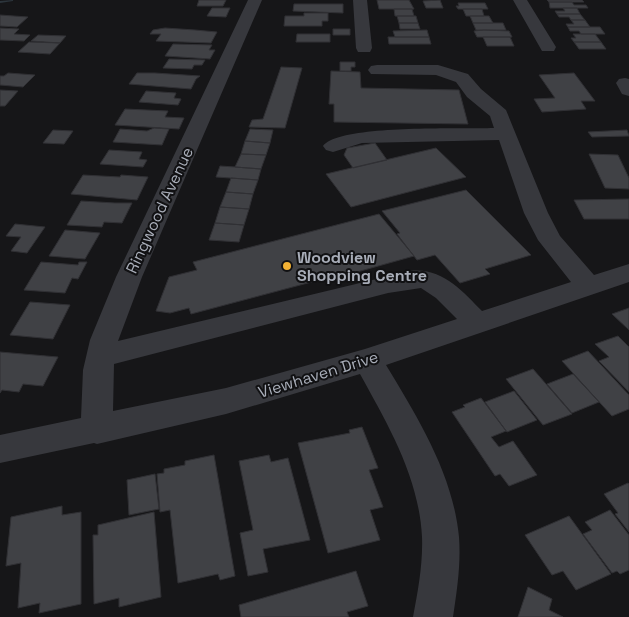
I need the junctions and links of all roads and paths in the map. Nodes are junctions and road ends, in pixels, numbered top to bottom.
1 (255, 0) edge
2 (360, 0) edge
3 (520, 0) edge
4 (548, 47) dead end
5 (364, 48) dead end
6 (378, 70) dead end
7 (506, 134) junction
8 (333, 146) dead end
9 (629, 273) edge
10 (589, 286) junction
11 (477, 324) junction
12 (101, 356) junction
13 (367, 360) junction
14 (97, 430) junction
15 (0, 449) edge
16 (433, 617) edge

1 - 12 street, Ringwood Avenue
2 - 5 street
3 - 4 street
6 - 7 street
7 - 8 street
7 - 10 street
9 - 10 street, Viewhaven Drive
10 - 11 street, Viewhaven Drive
11 - 12 street
11 - 13 street, Viewhaven Drive
12 - 14 street, Ringwood Avenue
13 - 14 street, Viewhaven Drive
13 - 16 street
14 - 15 street, Viewhaven Drive

